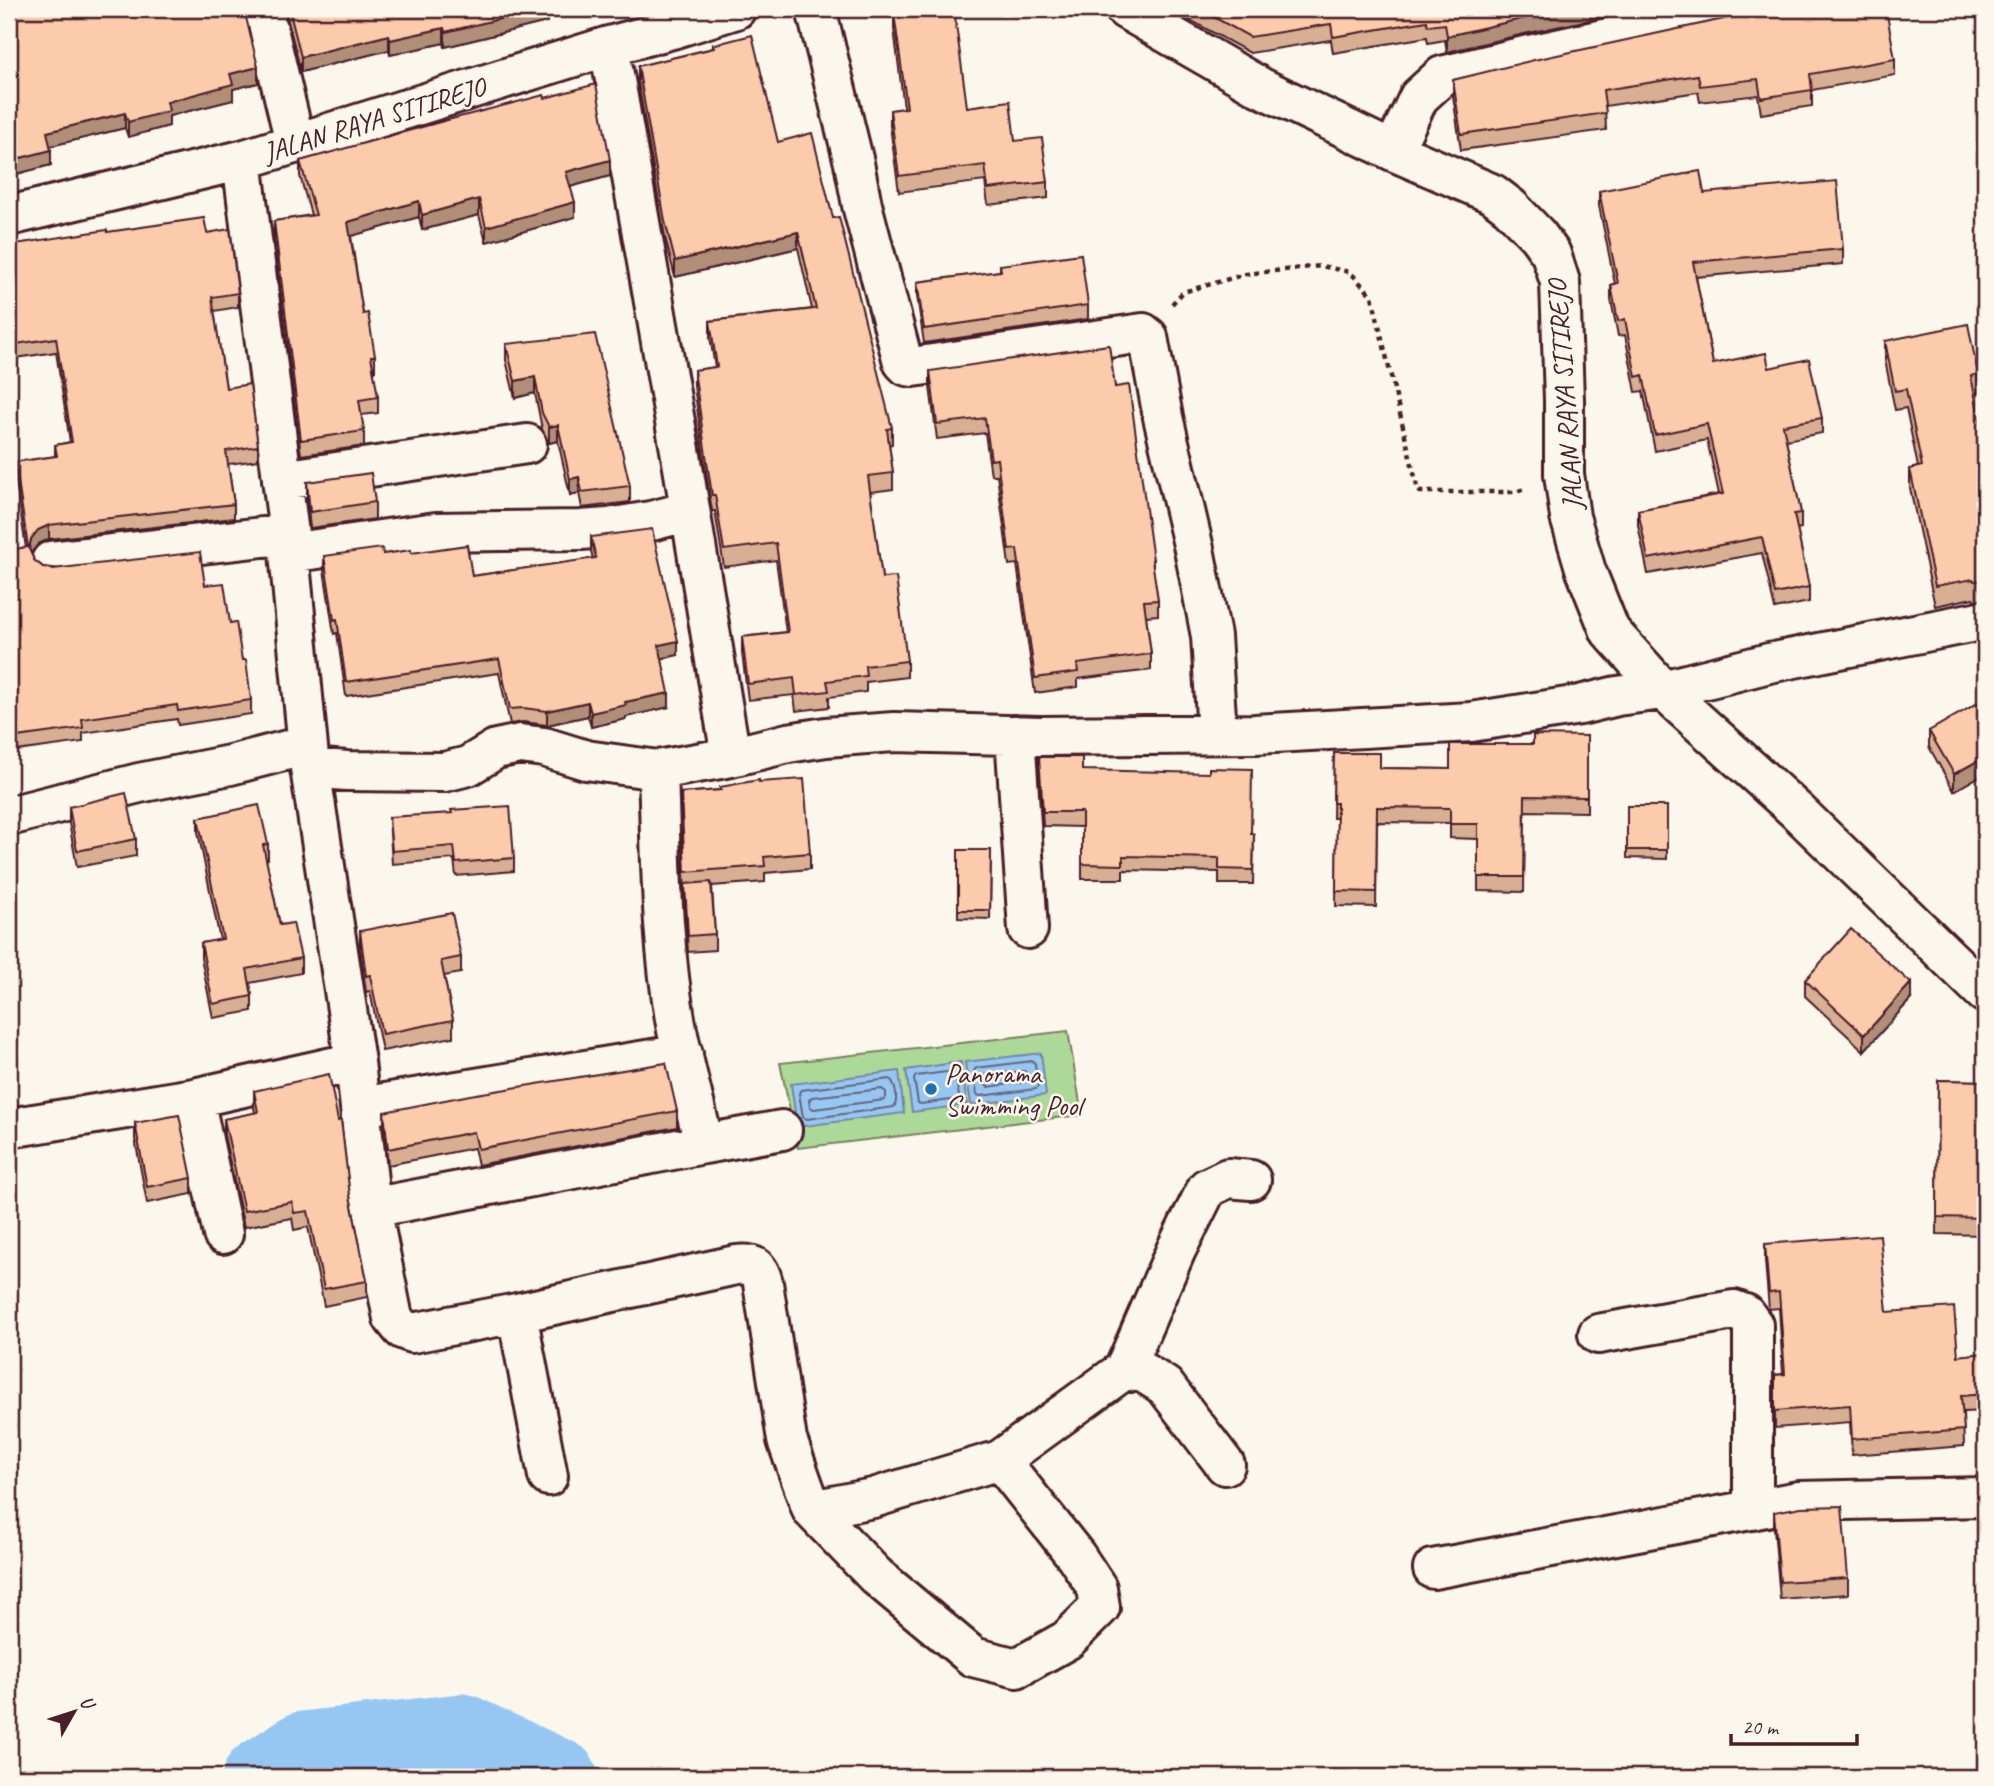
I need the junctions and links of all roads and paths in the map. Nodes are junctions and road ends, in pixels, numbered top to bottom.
1 (263, 9) edge
2 (736, 9) edge
3 (816, 9) edge
4 (1125, 9) edge
5 (1742, 9) edge
6 (670, 19) edge
7 (609, 46) junction
8 (295, 142) junction
9 (1393, 151) junction
10 (242, 159) junction
11 (9, 216) edge
12 (1146, 334) junction
13 (527, 444) dead end
14 (1564, 474) junction
15 (282, 480) junction
16 (690, 512) junction
17 (289, 543) junction
18 (51, 561) dead end
19 (1985, 621) edge
20 (1663, 690) junction
21 (1217, 734) junction
22 (1015, 735) junction
23 (308, 757) junction
24 (731, 757) junction
25 (658, 770) junction
26 (9, 816) edge
27 (1028, 929) dead end
28 (1985, 993) edge
29 (683, 1054) junction
30 (355, 1062) junction
31 (194, 1098) junction
32 (360, 1107) junction
33 (9, 1128) edge
34 (782, 1130) dead end
35 (704, 1144) junction
36 (1251, 1180) dead end
37 (371, 1208) junction
38 (223, 1234) dead end
39 (517, 1313) junction
40 (1598, 1334) dead end
41 (1124, 1370) junction
42 (1000, 1460) junction
43 (1225, 1465) dead end
44 (548, 1476) dead end
45 (1985, 1497) edge
46 (812, 1510) junction
47 (1753, 1510) junction
48 (1433, 1569) dead end

1 - 8 street
2 - 6 street, JALAN RAYA SITIREJO
3 - 12 street
4 - 9 street, JALAN RAYA SITIREJO
5 - 9 street
6 - 7 street, JALAN RAYA SITIREJO
7 - 8 street, JALAN RAYA SITIREJO
7 - 16 street
8 - 10 street, JALAN RAYA SITIREJO
9 - 14 street, JALAN RAYA SITIREJO
10 - 11 street, JALAN RAYA SITIREJO
10 - 15 street
12 - 14 path
12 - 21 street
13 - 15 street
14 - 20 street, JALAN RAYA SITIREJO
15 - 17 street
16 - 17 street
16 - 24 street
17 - 18 street
17 - 23 street
19 - 20 street
20 - 21 street
20 - 28 street, JALAN RAYA SITIREJO
21 - 22 street
22 - 24 street
22 - 27 street
23 - 25 street
23 - 26 street
23 - 30 street
24 - 25 street
25 - 29 street
29 - 32 street
29 - 35 street
30 - 31 street
30 - 32 street
31 - 33 street
31 - 38 street
32 - 37 street
34 - 35 street
35 - 37 street
36 - 41 street
37 - 39 street
39 - 44 street
39 - 46 street
40 - 47 street
41 - 42 street
41 - 43 street
42 - 46 street
42 - 46 street
45 - 47 street
47 - 48 street

